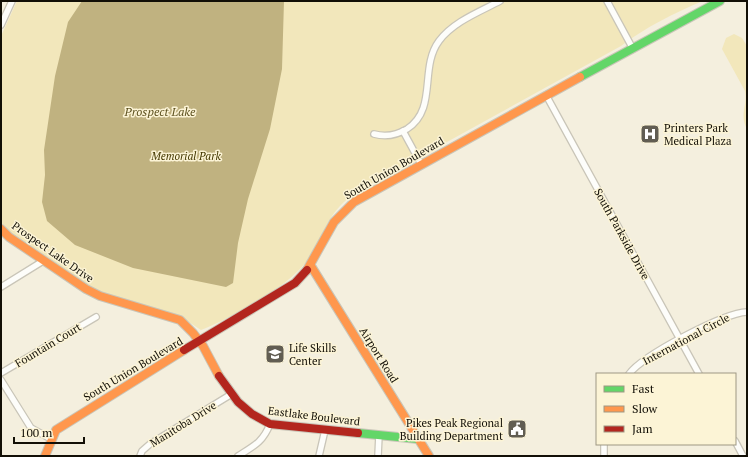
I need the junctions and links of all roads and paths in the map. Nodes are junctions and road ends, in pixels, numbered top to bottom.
1 (12, 1) edge
2 (500, 1) edge
3 (607, 1) edge
4 (720, 1) edge
5 (1, 25) edge
6 (633, 49) junction
7 (546, 95) junction
8 (403, 131) junction
9 (374, 134) dead end
10 (421, 164) junction
11 (1, 229) edge
12 (43, 261) junction
13 (311, 266) junction
14 (1, 287) edge
15 (747, 312) edge
16 (96, 317) dead end
17 (680, 340) junction
18 (200, 342) junction
19 (1, 373) edge
20 (630, 373) edge
21 (698, 373) edge
22 (1, 380) edge
23 (230, 395) junction
24 (270, 424) junction
25 (325, 430) junction
26 (380, 435) junction
27 (51, 439) junction
28 (418, 439) junction
29 (736, 443) edge
30 (604, 445) edge
31 (45, 456) edge
32 (140, 456) edge
33 (238, 456) edge
34 (320, 456) edge
35 (378, 456) edge
36 (429, 456) edge
37 (604, 456) edge
38 (743, 456) edge

1 - 5 street
2 - 8 street
3 - 6 street
4 - 6 main road, South Union Boulevard
6 - 7 main road, South Union Boulevard
7 - 10 main road, South Union Boulevard
7 - 17 street, South Parkside Drive
8 - 9 street
8 - 10 street
10 - 13 main road, South Union Boulevard
11 - 12 main road, Prospect Lake Drive
12 - 14 street
12 - 18 main road, Prospect Lake Drive
13 - 18 main road, South Union Boulevard
13 - 28 main road, Airport Road
15 - 17 street, International Circle
16 - 19 street, Fountain Court
17 - 20 street, International Circle
17 - 21 street, South Parkside Drive
18 - 23 main road, Eastlake Boulevard
18 - 27 main road, South Union Boulevard
22 - 27 street
23 - 24 main road, Eastlake Boulevard
23 - 32 street, Manitoba Drive
24 - 25 main road, Eastlake Boulevard
24 - 33 street
25 - 26 main road, Eastlake Boulevard
25 - 34 street
26 - 28 main road, Eastlake Boulevard
26 - 35 street
27 - 31 main road, South Union Boulevard
28 - 36 main road, Airport Road
29 - 38 street
30 - 37 street

